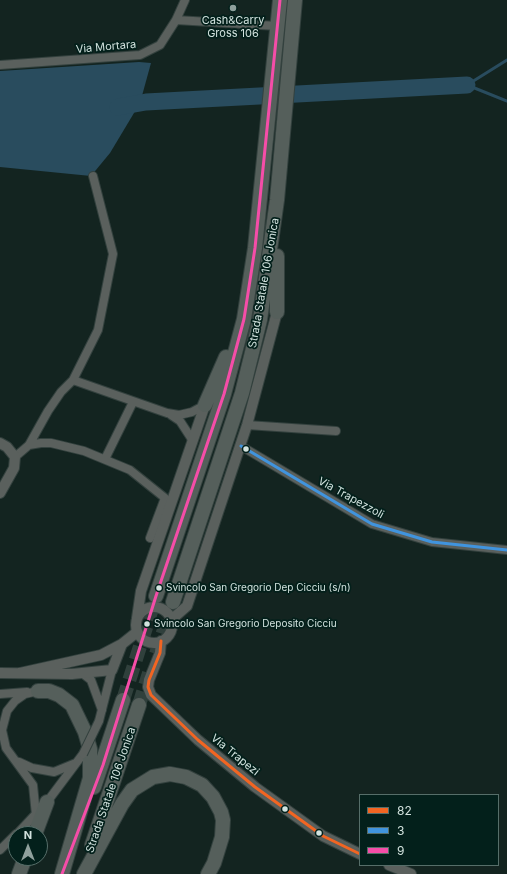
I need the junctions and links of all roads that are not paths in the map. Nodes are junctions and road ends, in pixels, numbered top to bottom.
1 (185, 0) edge
2 (280, 0) edge
3 (295, 0) edge
4 (176, 20) junction
5 (277, 26) junction
6 (0, 65) edge
7 (93, 176) dead end
8 (278, 200) junction
9 (277, 312) joint
10 (244, 319) junction
11 (73, 380) junction
12 (133, 402) junction
13 (205, 405) junction
14 (166, 413) junction
15 (247, 425) junction
16 (336, 431) dead end
17 (193, 441) junction
18 (0, 443) edge
19 (29, 445) junction
20 (241, 446) junction
21 (15, 457) junction
22 (105, 459) junction
23 (0, 493) edge
24 (150, 538) dead end
25 (507, 550) edge
26 (156, 596) tunnel mouth
27 (173, 602) tunnel mouth
28 (137, 618) junction
29 (171, 620) junction
30 (137, 632) junction
31 (161, 641) junction
32 (122, 644) junction
33 (101, 655) junction
34 (112, 670) junction
35 (0, 673) edge
36 (20, 673) junction
37 (82, 673) junction
38 (38, 691) junction
39 (0, 694) edge
40 (123, 700) tunnel mouth
41 (139, 705) tunnel mouth
42 (103, 710) junction
43 (1, 721) edge
44 (15, 759) junction
45 (79, 762) junction
46 (47, 802) junction
47 (36, 815) junction
48 (24, 826) edge
49 (38, 826) edge
50 (8, 842) edge
51 (0, 850) edge
52 (359, 854) edge
53 (391, 866) edge
54 (62, 874) edge
55 (83, 874) edge
56 (208, 874) edge
57 (411, 874) edge

1 - 4 street, Via Mortara
2 - 5 highway, Strada Statale 106 Jonica
3 - 8 highway, Strada Statale 106 Jonica
4 - 5 street
4 - 6 street, Via Mortara
5 - 10 highway, Strada Statale 106 Jonica
7 - 11 street
8 - 9 highway
8 - 27 highway, Strada Statale 106 Jonica
9 - 15 street
10 - 13 highway
10 - 26 highway, Strada Statale 106 Jonica
11 - 12 street
11 - 19 street
12 - 14 street
12 - 22 street
13 - 14 street
13 - 17 street
14 - 17 street
15 - 16 street
15 - 20 street
17 - 28 street
18 - 21 street
19 - 21 street
19 - 22 street
20 - 25 street, Via Trapezzoli
20 - 29 street
21 - 23 street
22 - 24 street
28 - 29 street
28 - 30 street
29 - 31 street
30 - 31 street
30 - 32 street
31 - 52 street, Via Trapezi
32 - 33 street
32 - 34 street
33 - 34 street
33 - 36 street
34 - 37 street
34 - 42 street
35 - 36 street
36 - 37 street
37 - 42 street
38 - 39 street
38 - 43 street
38 - 54 highway
40 - 54 highway, Strada Statale 106 Jonica
41 - 55 highway, Strada Statale 106 Jonica
42 - 45 street, bridge
43 - 44 street
44 - 45 street
44 - 47 street
45 - 46 street
46 - 47 street
46 - 49 highway
47 - 48 street
50 - 51 street
53 - 57 street
55 - 56 highway

